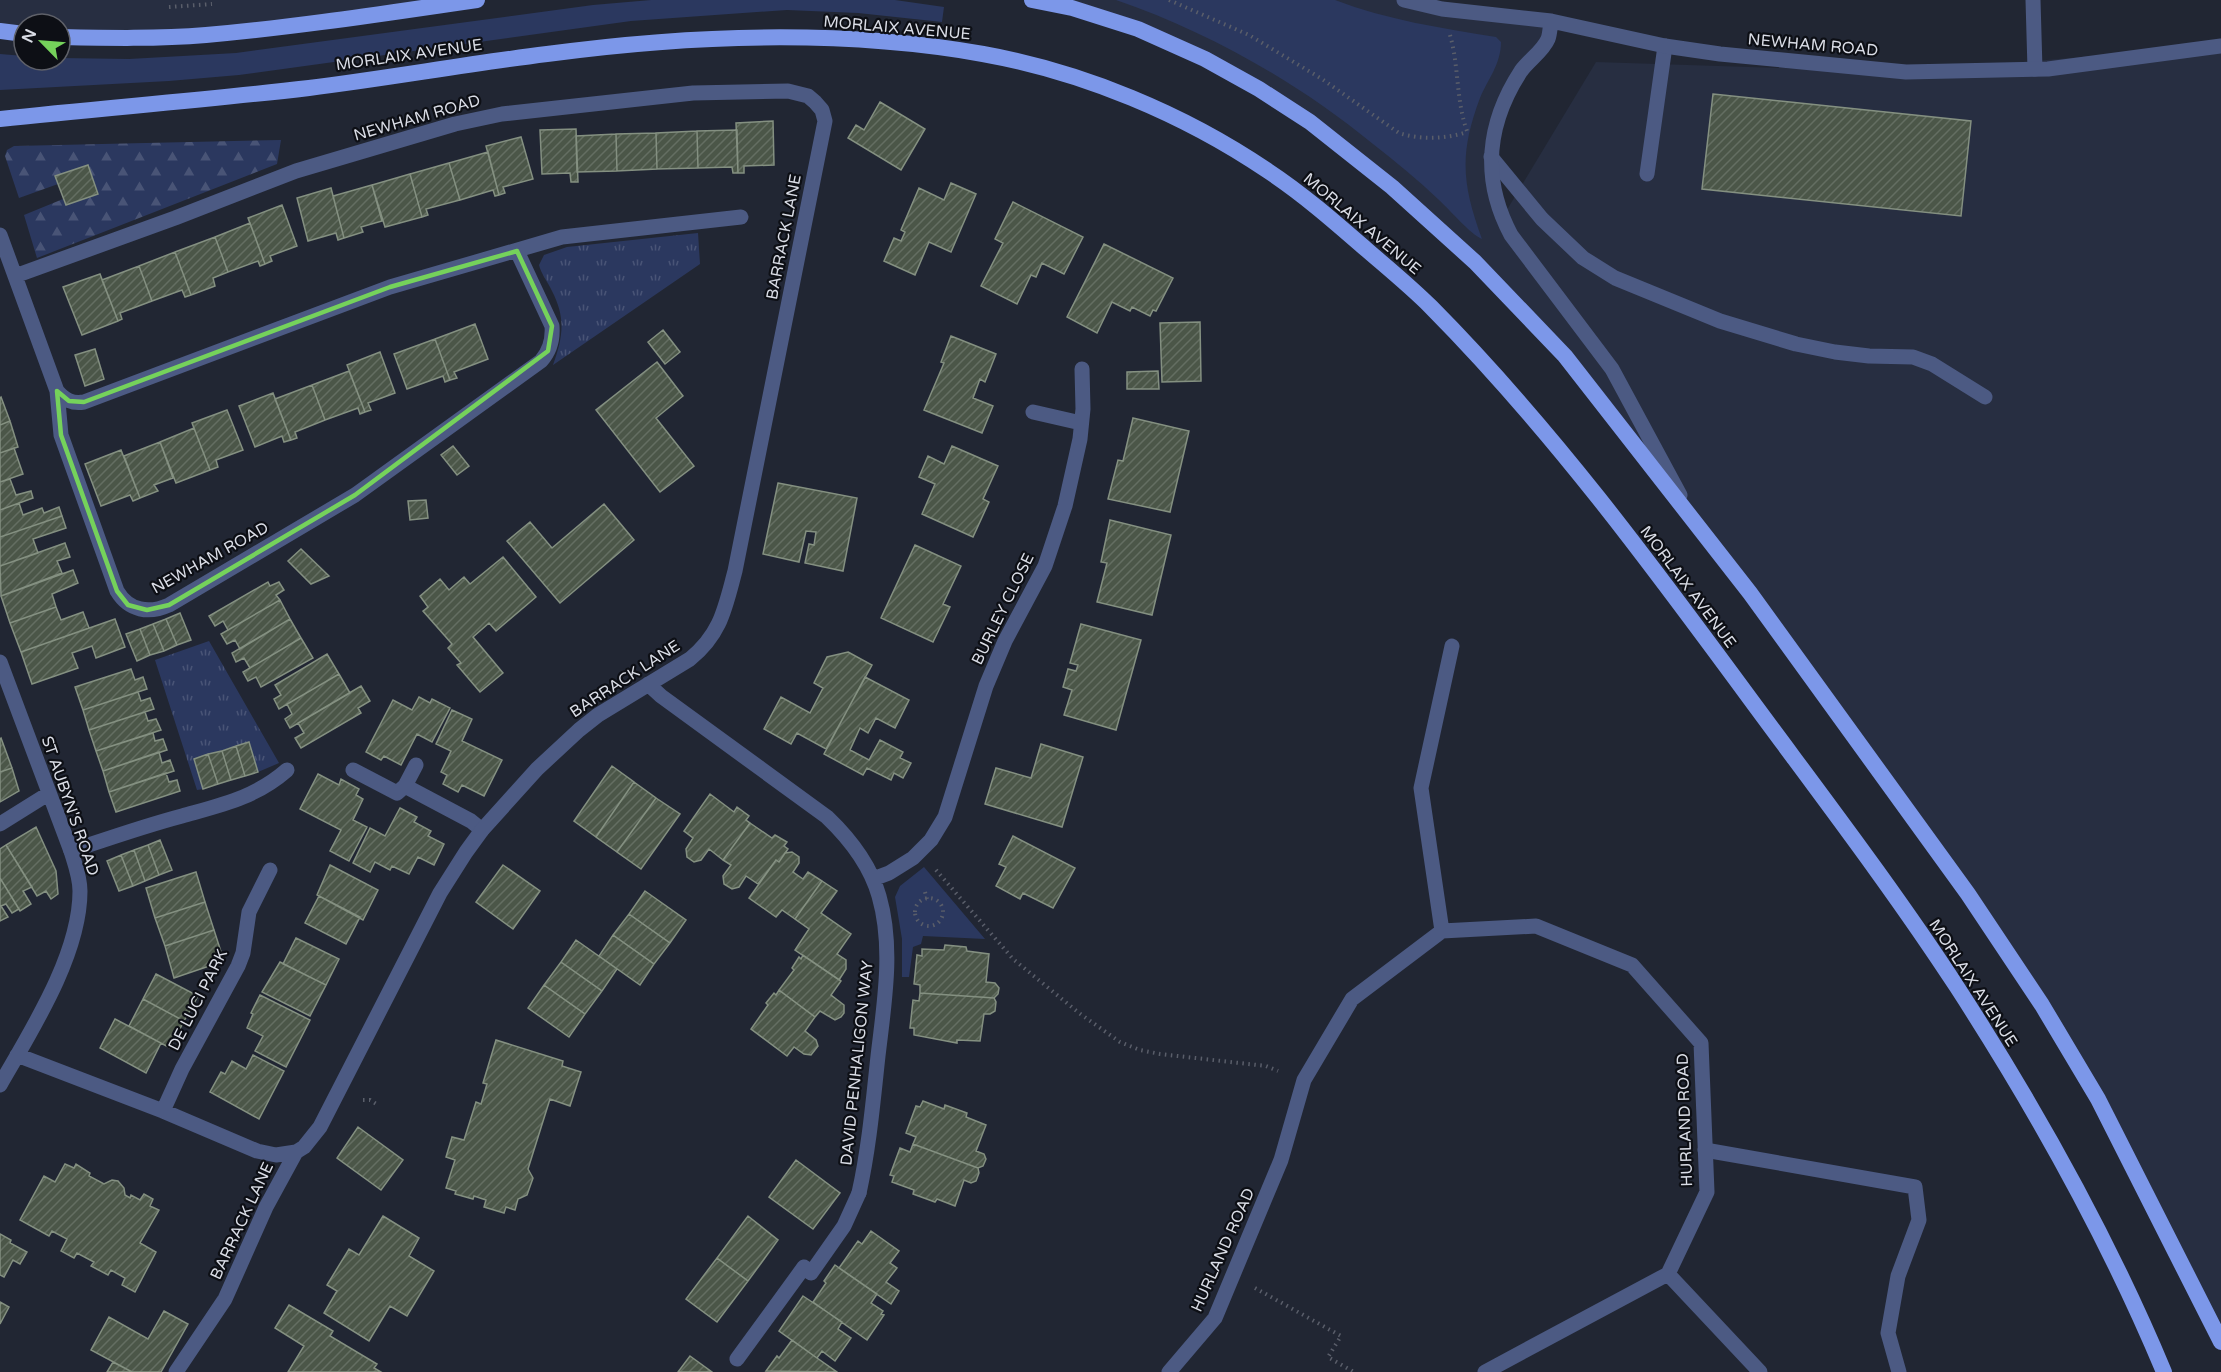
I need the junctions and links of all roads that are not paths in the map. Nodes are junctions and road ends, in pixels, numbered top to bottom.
1 (477, 0) edge
2 (1032, 0) edge
3 (1404, 0) edge
4 (2033, 0) edge
5 (1551, 21) junction
6 (72, 38) edge
7 (1665, 46) junction
8 (2221, 46) edge
9 (2035, 69) junction
10 (0, 119) edge
11 (823, 130) joint
12 (1491, 157) junction
13 (1647, 174) dead end
14 (741, 218) dead end
15 (0, 235) edge
16 (517, 251) junction
17 (15, 276) junction
18 (1082, 369) dead end
19 (57, 392) junction
20 (1985, 397) dead end
21 (1033, 412) dead end
22 (1082, 423) junction
23 (1693, 519) junction
24 (1452, 646) dead end
25 (0, 662) edge
26 (648, 684) junction
27 (416, 765) dead end
28 (287, 770) dead end
29 (353, 770) dead end
30 (405, 786) junction
31 (48, 794) junction
32 (0, 824) edge
33 (482, 830) junction
34 (71, 851) junction
35 (270, 870) dead end
36 (873, 879) junction
37 (1442, 931) junction
38 (17, 1055) junction
39 (0, 1084) edge
40 (164, 1111) junction
41 (1705, 1150) junction
42 (296, 1152) junction
43 (1668, 1274) junction
44 (2221, 1342) edge
45 (737, 1359) dead end
46 (176, 1372) edge
47 (1169, 1372) edge
48 (1485, 1372) edge
49 (1760, 1372) edge
50 (1899, 1372) edge
51 (2164, 1372) edge

1 - 6 highway
2 - 23 highway
3 - 5 street, NEWHAM ROAD
4 - 9 street
5 - 7 street, NEWHAM ROAD
5 - 12 street
7 - 9 street, NEWHAM ROAD
7 - 13 street
8 - 9 street, NEWHAM ROAD
10 - 51 highway, MORLAIX AVENUE
11 - 17 street, NEWHAM ROAD
11 - 26 street, BARRACK LANE
12 - 20 street
12 - 23 street
14 - 16 street
15 - 17 street, NEWHAM ROAD
16 - 19 street
16 - 19 street, NEWHAM ROAD
17 - 19 street, NEWHAM ROAD
18 - 22 street, BURLEY CLOSE
21 - 22 street
22 - 36 street, BURLEY CLOSE
23 - 44 highway
24 - 37 street
25 - 31 street, ST AUBYN'S ROAD
26 - 33 street, BARRACK LANE
26 - 36 street, DAVID PENHALIGON WAY
27 - 30 street
28 - 34 street
29 - 30 street
30 - 33 street
31 - 32 street
31 - 34 street, ST AUBYN'S ROAD
33 - 42 street, BARRACK LANE
34 - 38 street, ST AUBYN'S ROAD
35 - 40 street, DE LUCI PARK
36 - 45 street, DAVID PENHALIGON WAY
37 - 41 street, HURLAND ROAD
37 - 47 street, HURLAND ROAD
38 - 39 street, ST AUBYN'S ROAD
38 - 40 street
40 - 42 street
41 - 43 street, HURLAND ROAD
41 - 50 street
42 - 46 street, BARRACK LANE
43 - 48 street
43 - 49 street

